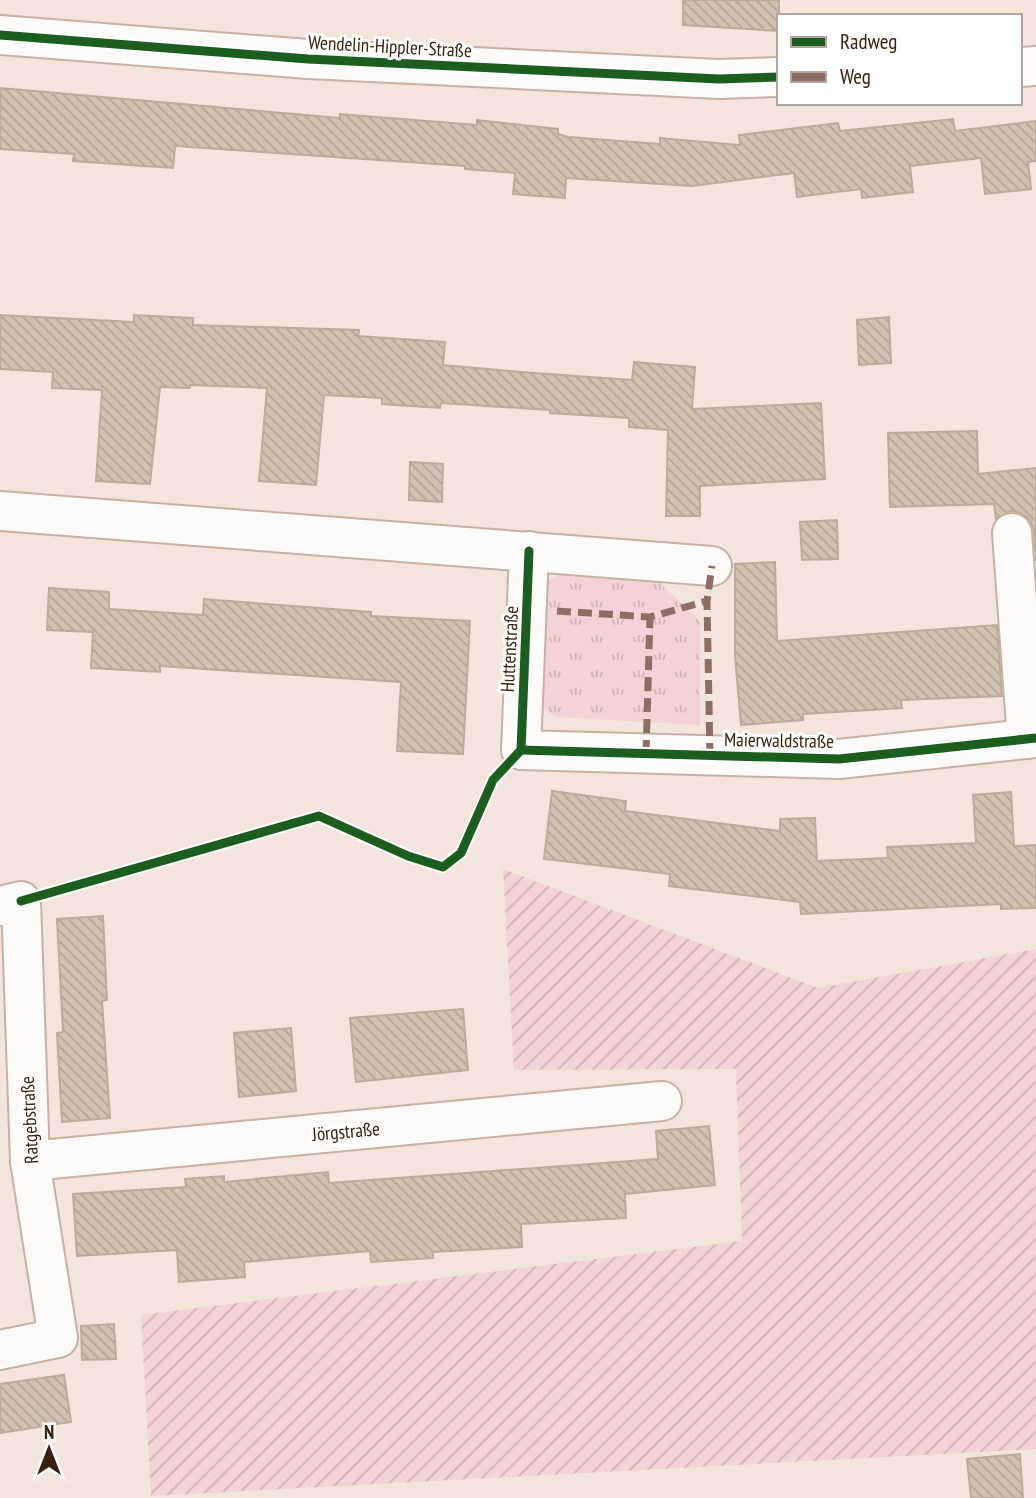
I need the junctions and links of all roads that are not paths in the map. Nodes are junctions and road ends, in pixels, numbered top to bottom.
1 (0, 35) edge
2 (777, 77) edge
3 (0, 511) edge
4 (1012, 533) dead end
5 (529, 551) junction
6 (712, 566) dead end
7 (1032, 738) edge
8 (521, 750) joint
9 (10, 903) edge
10 (662, 1101) dead end
11 (30, 1161) junction
12 (0, 1350) edge

1 - 2 street, Wendelin-Hippler-Straße
3 - 5 street
4 - 7 street
5 - 6 street
5 - 8 street, Huttenstraße
7 - 8 street, Maierwaldstraße
9 - 11 street, Ratgebstraße
10 - 11 street, Jörgstraße
11 - 12 street, Ratgebstraße

